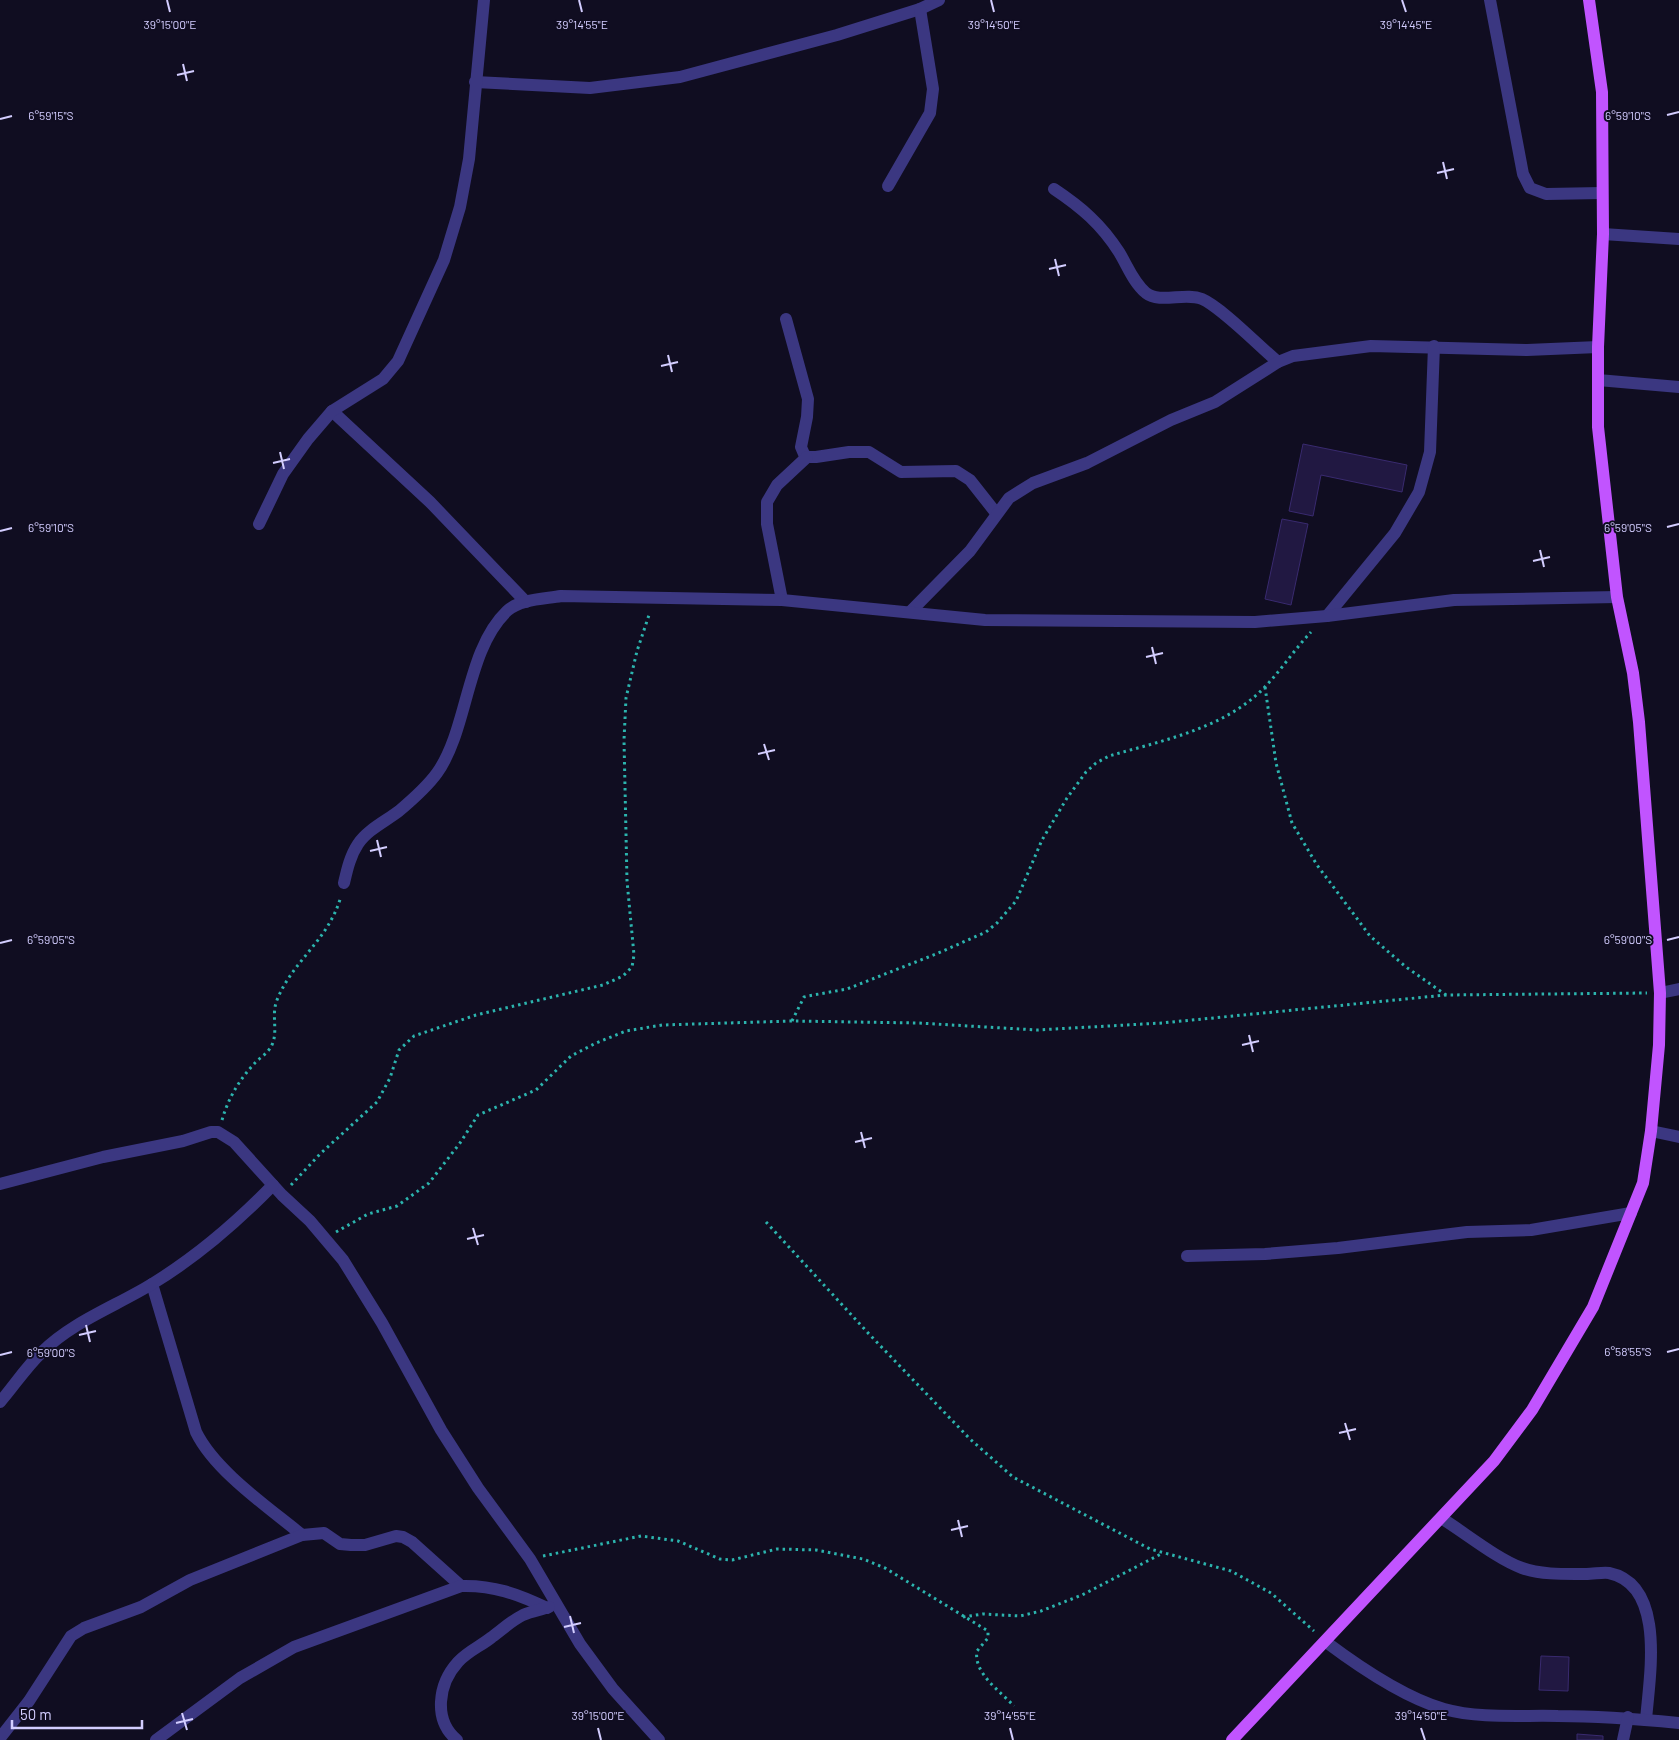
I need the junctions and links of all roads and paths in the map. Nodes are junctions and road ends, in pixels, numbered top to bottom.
1 (484, 0) edge
2 (939, 0) edge
3 (1490, 0) edge
4 (1589, 0) edge
5 (920, 9) junction
6 (475, 82) junction
7 (888, 186) dead end
8 (1054, 189) dead end
9 (1602, 193) junction
10 (1603, 234) junction
11 (1679, 239) edge
12 (786, 319) dead end
13 (1434, 346) junction
14 (1598, 346) junction
15 (1278, 362) junction
16 (1598, 380) junction
17 (1679, 387) edge
18 (332, 411) junction
19 (807, 457) junction
20 (996, 513) junction
21 (259, 524) dead end
22 (655, 597) junction
23 (1617, 597) junction
24 (782, 600) junction
25 (526, 602) junction
26 (910, 612) junction
27 (1327, 616) junction
28 (1265, 686) junction
29 (344, 883) joint
30 (1679, 988) edge
31 (1660, 992) junction
32 (1446, 995) junction
33 (792, 1021) junction
34 (1651, 1131) junction
35 (218, 1132) junction
36 (1679, 1137) edge
37 (0, 1184) edge
38 (278, 1190) junction
39 (1631, 1213) junction
40 (766, 1222) dead end
41 (326, 1240) junction
42 (1187, 1256) dead end
43 (152, 1284) junction
44 (0, 1402) edge
45 (1441, 1518) junction
46 (302, 1535) junction
47 (1162, 1554) junction
48 (530, 1559) junction
49 (461, 1586) junction
50 (552, 1606) junction
51 (962, 1617) junction
52 (1326, 1642) junction
53 (1014, 1706) dead end
54 (1628, 1717) junction
55 (1646, 1720) junction
56 (1679, 1723) edge
57 (0, 1738) edge
58 (156, 1740) edge
59 (457, 1740) edge
60 (659, 1740) edge
61 (1232, 1740) edge
62 (1623, 1740) edge

1 - 6 street
2 - 5 street
3 - 9 street
4 - 9 main road
5 - 6 street
5 - 7 street
6 - 18 street
8 - 15 street
9 - 10 main road
10 - 11 street
10 - 14 main road
12 - 19 street
13 - 14 street
13 - 15 street
13 - 27 street
14 - 16 main road
15 - 20 street
16 - 17 street
16 - 23 main road
18 - 21 street
18 - 25 street
19 - 20 street
19 - 24 street
20 - 26 street
22 - 24 street
22 - 25 street
22 - 38 path
23 - 27 street
23 - 31 main road
24 - 26 street
25 - 29 street
26 - 27 street
27 - 28 path
28 - 32 path
28 - 33 path
29 - 35 path
30 - 31 street
31 - 32 path
31 - 34 main road
32 - 33 path
33 - 41 path
34 - 36 street
34 - 39 main road
35 - 37 street
35 - 38 street
38 - 41 street
38 - 43 street
39 - 42 street
39 - 45 main road
40 - 47 path
41 - 48 street
43 - 44 street
43 - 46 street
45 - 52 main road
45 - 55 street
46 - 49 street
46 - 57 street
47 - 51 path
47 - 52 path
48 - 50 street
48 - 51 path
49 - 50 street
49 - 58 street
50 - 59 street
50 - 60 street
51 - 53 path
52 - 54 street
52 - 61 main road
54 - 55 street
54 - 62 street
55 - 56 street

